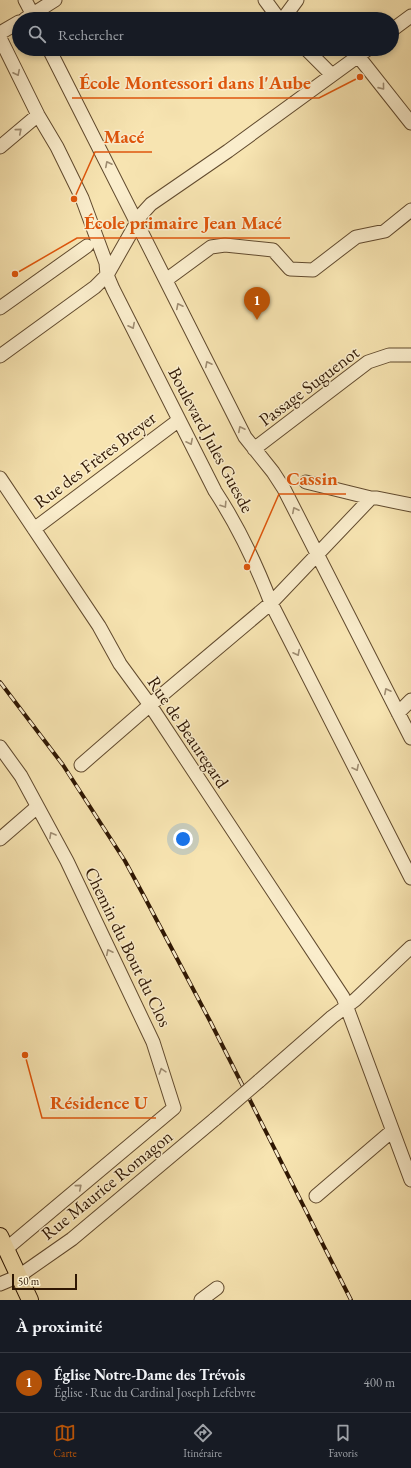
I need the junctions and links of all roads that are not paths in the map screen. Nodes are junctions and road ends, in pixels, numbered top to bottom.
1 (25, 0) edge
2 (55, 0) edge
3 (265, 0) edge
4 (297, 0) edge
5 (29, 12) edge
6 (39, 12) edge
7 (274, 12) edge
8 (288, 12) edge
9 (411, 16) edge
10 (399, 25) edge
11 (12, 26) edge
12 (0, 33) edge
13 (0, 38) edge
14 (53, 56) edge
15 (313, 56) edge
16 (359, 56) edge
17 (365, 56) edge
18 (332, 75) junction
19 (38, 115) junction
20 (411, 123) edge
21 (0, 147) edge
22 (411, 210) edge
23 (137, 222) junction
24 (87, 246) dead end
25 (107, 275) junction
26 (166, 280) junction
27 (0, 308) edge
28 (411, 355) edge
29 (0, 356) edge
30 (179, 420) junction
31 (254, 449) junction
32 (0, 478) edge
33 (306, 482) dead end
34 (371, 498) junction
35 (411, 505) edge
36 (34, 529) junction
37 (318, 554) junction
38 (271, 603) junction
39 (411, 700) edge
40 (150, 705) junction
41 (398, 713) junction
42 (411, 738) edge
43 (0, 747) edge
44 (81, 765) dead end
45 (37, 807) junction
46 (0, 839) edge
47 (411, 878) edge
48 (411, 947) edge
49 (347, 1006) junction
50 (392, 1131) junction
51 (411, 1180) edge
52 (316, 1196) dead end
53 (3, 1242) edge
54 (19, 1276) junction
55 (0, 1284) edge
56 (217, 1288) dead end
57 (30, 1300) edge
58 (201, 1300) edge

1 - 5 street
2 - 6 street
3 - 7 street
4 - 8 street
9 - 10 street
11 - 12 street
13 -> 19 street, Boulevard Jules Guesde
23 -> 14 street, Boulevard Jules Guesde
15 - 18 street
16 - 18 street
17 -> 20 street
18 - 23 street
21 -> 19 street
19 - 25 street, Boulevard Jules Guesde
22 - 26 street
23 - 25 street
23 - 26 street, Boulevard Jules Guesde
24 - 27 street
25 - 29 street
25 -> 30 street, Boulevard Jules Guesde
31 -> 26 street, Boulevard Jules Guesde
28 - 31 street, Passage Suguenot
30 - 36 street, Rue des Frères Breyer
30 -> 38 street, Boulevard Jules Guesde
37 -> 31 street, Boulevard Jules Guesde
32 - 36 street, Rue de Beauregard
33 - 34 street
34 - 35 street
34 - 37 street
36 - 40 street, Rue de Beauregard
37 - 38 street
41 -> 37 street, Boulevard Jules Guesde
38 - 40 street
38 -> 47 street, Boulevard Jules Guesde
39 - 41 street
40 - 44 street
40 - 49 street, Rue de Beauregard
41 - 42 street, Boulevard Jules Guesde
43 - 45 street, Chemin du Bout du Clos
45 - 46 street
53 -> 45 street, Chemin du Bout du Clos
48 - 49 street
49 - 50 street, Rue de Beauregard
49 - 54 street, Rue Maurice Romagon, bridge
50 - 51 street, Rue de Beauregard
50 - 52 street
53 - 54 main road
54 - 55 street, Rue Maurice Romagon
54 - 57 main road
56 - 58 street

